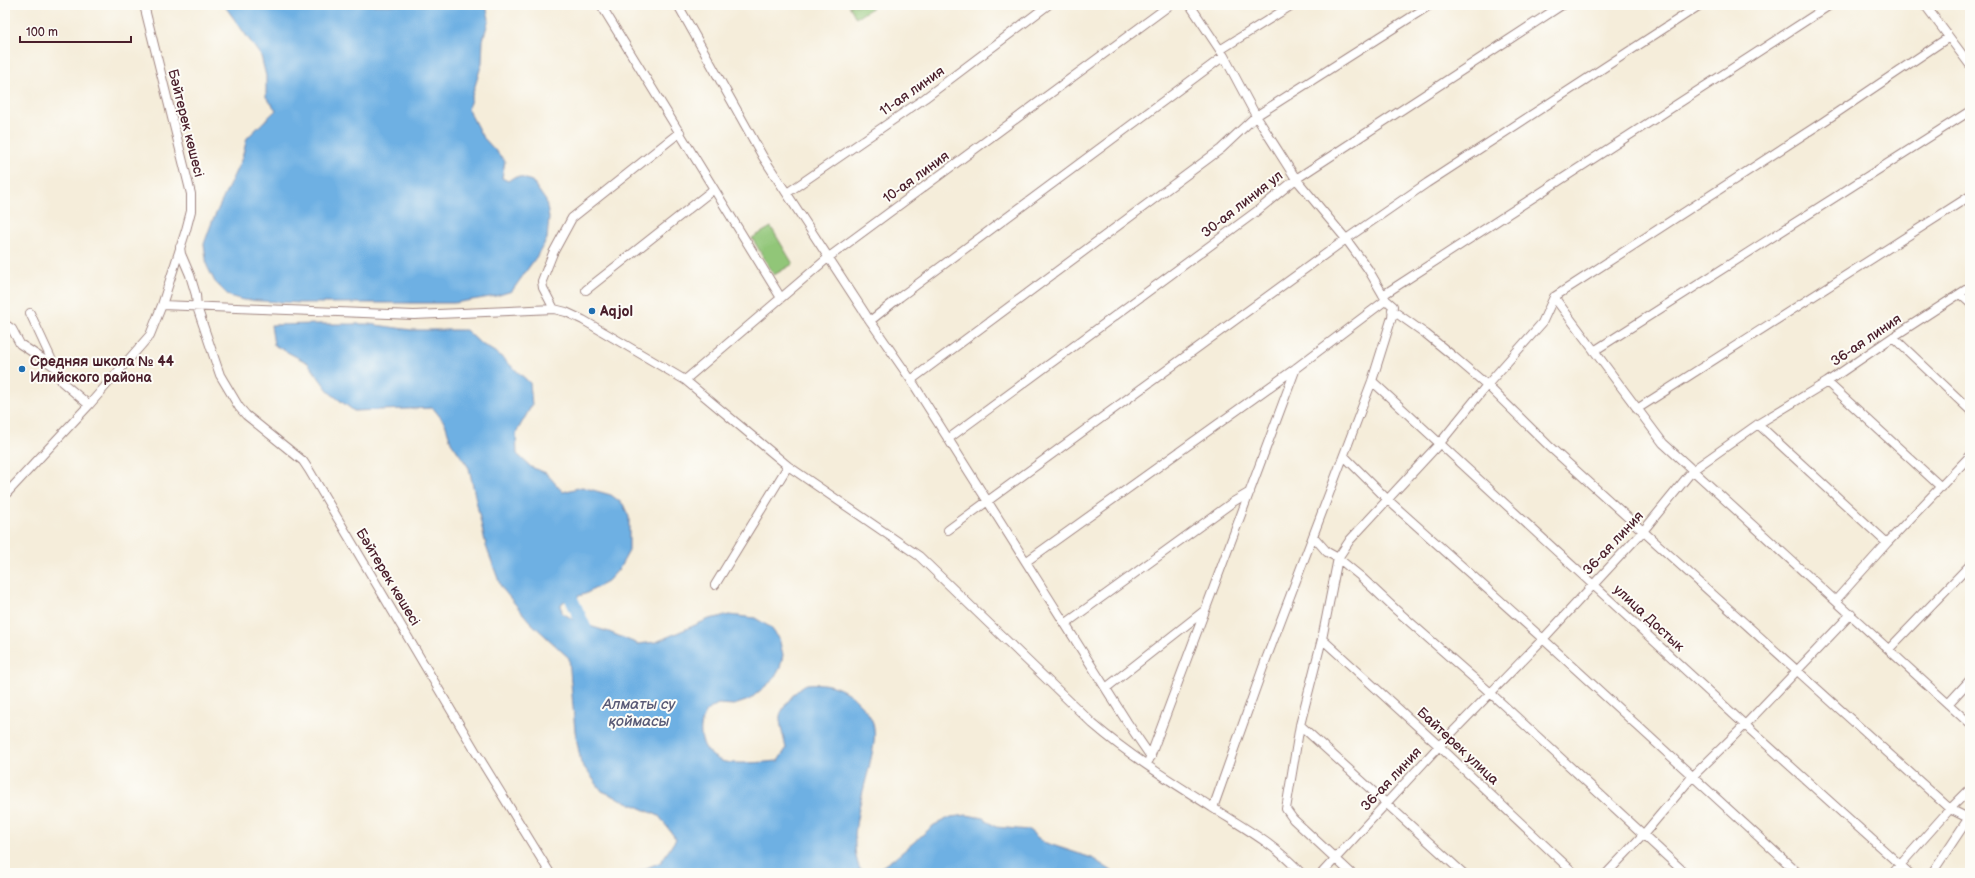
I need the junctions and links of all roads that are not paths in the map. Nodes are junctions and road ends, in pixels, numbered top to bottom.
1 (144, 5) edge
2 (601, 5) edge
3 (678, 5) edge
4 (1048, 5) edge
5 (1170, 5) edge
6 (1190, 5) edge
7 (1292, 5) edge
8 (1430, 5) edge
9 (1562, 5) edge
10 (1700, 5) edge
11 (1830, 5) edge
12 (1925, 5) edge
13 (1949, 37) junction
14 (1222, 53) junction
15 (1970, 65) edge
16 (1970, 111) edge
17 (1256, 116) junction
18 (680, 132) junction
19 (1296, 179) junction
20 (714, 189) junction
21 (786, 193) junction
22 (1970, 196) edge
23 (1346, 239) junction
24 (180, 247) junction
25 (828, 257) junction
26 (1970, 288) edge
27 (586, 290) dead end
28 (1960, 294) junction
29 (1554, 297) junction
30 (780, 298) junction
31 (1385, 298) junction
32 (1970, 303) edge
33 (162, 305) junction
34 (197, 307) junction
35 (554, 308) junction
36 (1392, 310) junction
37 (30, 313) dead end
38 (870, 322) junction
39 (5, 324) edge
40 (1893, 337) junction
41 (1594, 351) junction
42 (55, 368) junction
43 (1296, 368) junction
44 (686, 380) junction
45 (911, 380) junction
46 (1372, 381) junction
47 (1827, 382) junction
48 (1487, 385) junction
49 (89, 405) junction
50 (1637, 409) junction
51 (1970, 410) edge
52 (1758, 424) junction
53 (948, 439) junction
54 (1440, 443) junction
55 (1344, 456) junction
56 (1970, 456) edge
57 (788, 466) junction
58 (1693, 470) junction
59 (1941, 487) junction
60 (1250, 492) junction
61 (5, 495) edge
62 (1388, 500) junction
63 (987, 502) junction
64 (948, 530) dead end
65 (1644, 530) junction
66 (1313, 536) junction
67 (1887, 543) junction
68 (1338, 558) junction
69 (1027, 561) junction
70 (1970, 565) edge
71 (1593, 583) junction
72 (715, 585) dead end
73 (1836, 600) junction
74 (1205, 610) junction
75 (1851, 614) junction
76 (1065, 624) junction
77 (1543, 639) junction
78 (1322, 640) junction
79 (1889, 649) junction
80 (1797, 671) junction
81 (1970, 680) edge
82 (1106, 688) junction
83 (1490, 694) junction
84 (1948, 704) junction
85 (1970, 724) edge
86 (1300, 725) junction
87 (1745, 725) junction
88 (1440, 746) junction
89 (1151, 757) junction
90 (1146, 765) junction
91 (1692, 777) junction
92 (1970, 789) edge
93 (1387, 804) junction
94 (1213, 808) junction
95 (1950, 809) junction
96 (1969, 817) edge
97 (1643, 835) junction
98 (1334, 858) junction
99 (1293, 864) junction
100 (1900, 866) junction
101 (550, 873) edge
102 (1291, 873) edge
103 (1301, 873) edge
104 (1322, 873) edge
105 (1350, 873) edge
106 (1462, 873) edge
107 (1574, 873) edge
108 (1607, 873) edge
109 (1685, 873) edge
110 (1798, 873) edge
111 (1893, 873) edge
112 (1910, 873) edge
113 (1932, 873) edge

1 - 24 street, Бәйтерек көшесі
2 - 18 street
3 - 21 street
4 - 21 street, 11-ая линия
5 - 25 street, 10-ая линия
6 - 14 street
7 - 14 street
8 - 17 street
9 - 19 street, 30-ая линия ул
10 - 23 street
11 - 31 street
12 - 13 street
13 - 15 street
13 - 29 street
14 - 17 street
14 - 38 street
16 - 41 street
17 - 19 street
17 - 45 street
18 - 20 street
18 - 35 street
19 - 23 street
19 - 53 street, 30-ая линия ул
20 - 27 street
20 - 30 street
21 - 25 street
22 - 50 street
23 - 31 street
23 - 63 street
24 - 33 street, Бәйтерек көшесі
24 - 34 street, Бәйтерек көшесі
25 - 30 street, 10-ая линия
25 - 38 street
26 - 28 street, 36-ая линия
28 - 32 street
28 - 40 street, 36-ая линия
29 - 41 street
29 - 48 street
30 - 44 street, 10-ая линия
31 - 36 street
31 - 43 street
33 - 34 street
33 - 49 street, Бәйтерек көшесі
34 - 35 street
34 - 101 street, Бәйтерек көшесі
35 - 44 street
36 - 46 street
36 - 48 street
37 - 42 street
38 - 45 street
39 - 42 street
40 - 47 street, 36-ая линия
40 - 51 street
41 - 50 street
42 - 49 street
43 - 60 street
43 - 69 street
44 - 57 street
45 - 53 street
46 - 54 street, улица Достык
46 - 55 street
47 - 52 street, 36-ая линия
47 - 59 street
48 - 54 street
48 - 65 street
49 - 61 street, Бәйтерек көшесі
50 - 58 street
52 - 58 street, 36-ая линия
52 - 67 street
53 - 63 street
54 - 62 street
54 - 71 street, улица Достык
55 - 62 street
55 - 66 street
56 - 59 street
57 - 72 street
57 - 90 street
58 - 65 street, 36-ая линия
58 - 73 street
59 - 67 street
60 - 74 street
60 - 76 street
62 - 68 street
62 - 77 street
63 - 64 street
63 - 69 street
65 - 71 street, 36-ая линия
65 - 80 street
66 - 68 street
66 - 94 street
67 - 73 street
68 - 78 street
68 - 83 street
69 - 76 street
70 - 79 street
71 - 77 street, 36-ая линия
71 - 87 street, улица Достык
73 - 75 street
74 - 82 street
74 - 89 street
75 - 79 street
75 - 80 street
76 - 82 street
77 - 83 street, 36-ая линия
77 - 91 street
78 - 86 street
78 - 88 street, Байтерек улица
79 - 84 street
80 - 87 street
80 - 95 street
81 - 84 street
82 - 89 street
83 - 88 street, 36-ая линия
83 - 97 street
84 - 85 street
86 - 93 street
86 - 98 street
87 - 91 street
87 - 100 street, улица Достык
88 - 93 street, 36-ая линия
88 - 107 street, Байтерек улица
89 - 90 street
90 - 94 street
91 - 97 street
91 - 110 street
92 - 95 street
93 - 98 street, 36-ая линия
93 - 106 street
94 - 99 street
95 - 96 street
95 - 100 street
96 - 113 street
97 - 108 street
97 - 109 street
98 - 104 street, 36-ая линия
98 - 105 street
99 - 102 street
99 - 103 street
100 - 111 street
100 - 112 street, улица Достык

